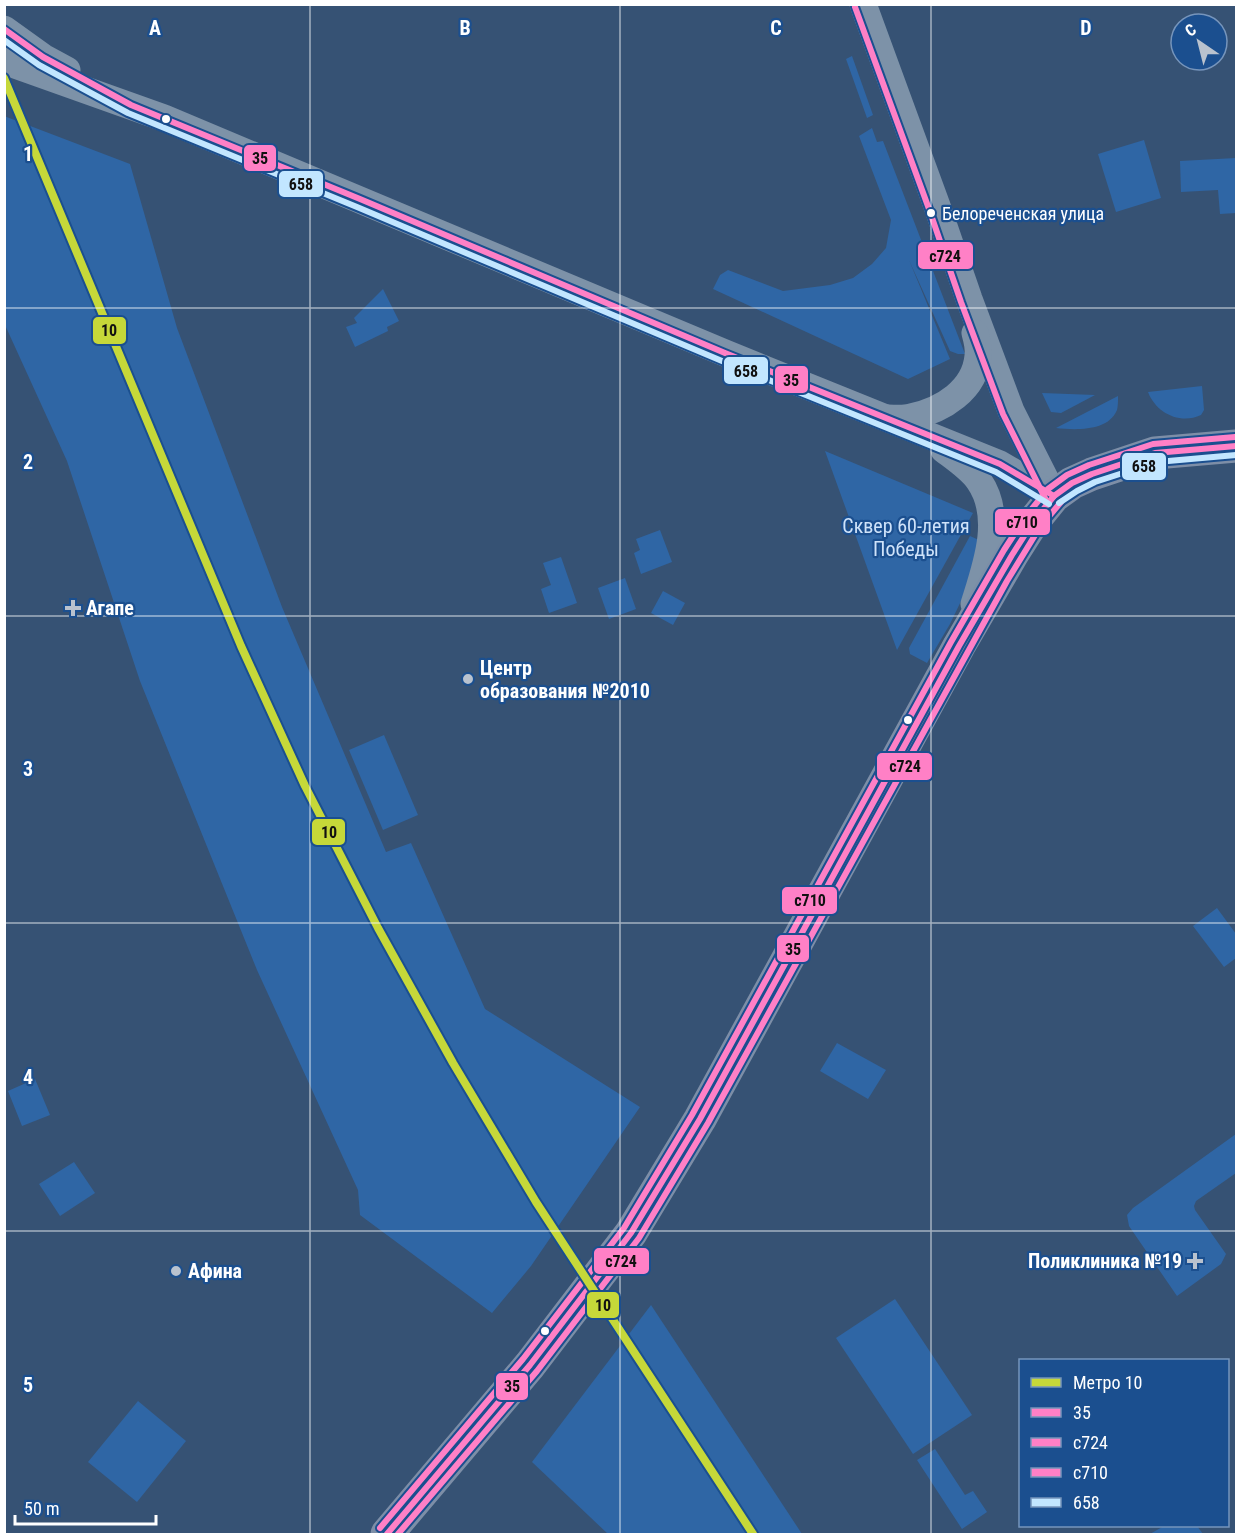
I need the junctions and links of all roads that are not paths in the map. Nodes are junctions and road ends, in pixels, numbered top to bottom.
1 (863, 4) edge
2 (4, 29) edge
3 (4, 61) edge
4 (131, 105) junction
5 (969, 299) junction
6 (887, 418) junction
7 (916, 430) junction
8 (1236, 446) edge
9 (1054, 496) junction
10 (959, 646) junction
11 (387, 1534) edge

1 - 5 street
2 - 4 street
3 - 4 street
4 - 6 street
5 - 6 street
5 - 9 street
6 - 7 street
7 - 9 street
7 - 10 street
8 - 9 main road
9 - 10 main road
10 - 11 main road

